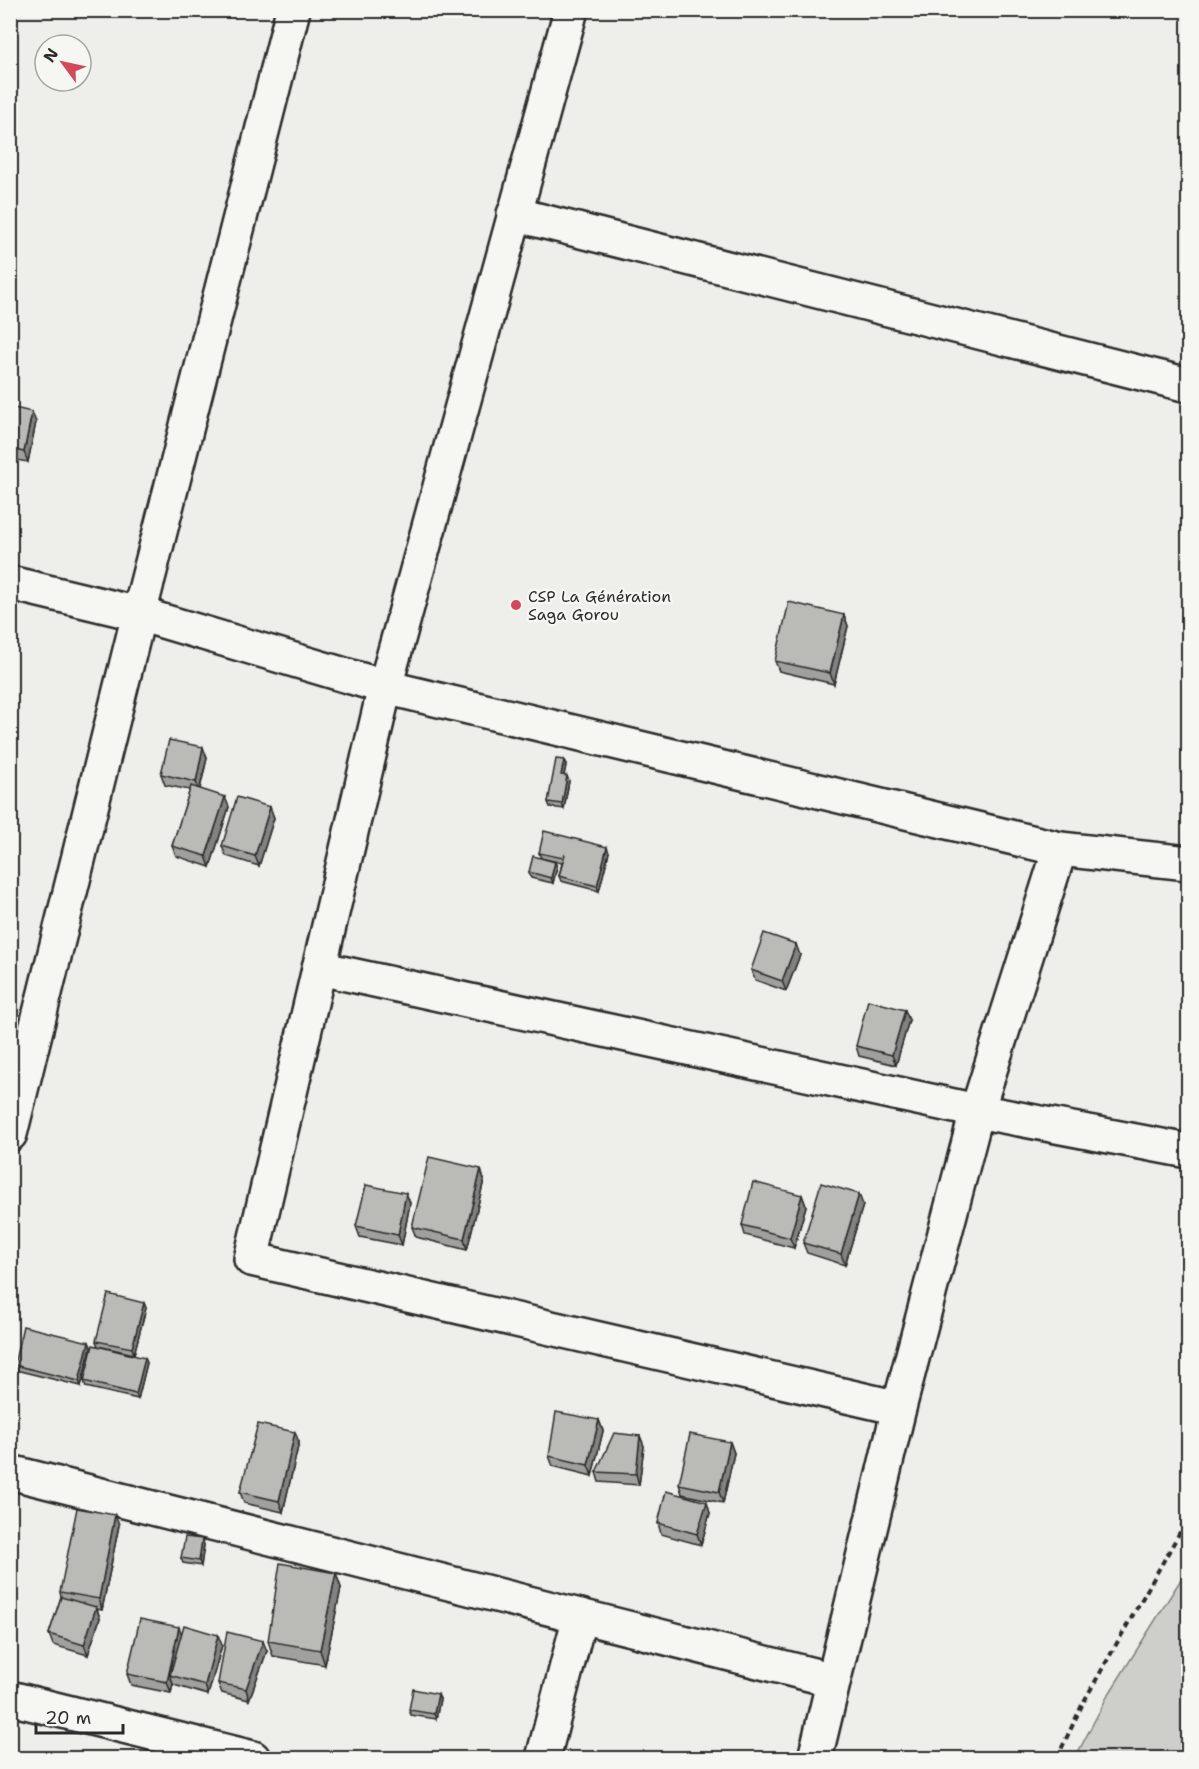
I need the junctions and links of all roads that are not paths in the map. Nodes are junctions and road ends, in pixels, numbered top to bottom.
1 (293, 10) edge
2 (571, 10) edge
3 (514, 214) junction
4 (1188, 386) edge
5 (10, 583) edge
6 (140, 614) junction
7 (385, 687) junction
8 (1060, 849) junction
9 (1188, 863) edge
10 (319, 968) junction
11 (977, 1111) junction
12 (11, 1133) edge
13 (1188, 1151) edge
14 (899, 1408) junction
15 (10, 1472) edge
16 (580, 1616) junction
17 (833, 1680) junction
18 (10, 1698) edge
19 (253, 1758) edge
20 (543, 1758) edge
21 (815, 1758) edge

1 - 6 street
2 - 3 street
3 - 4 street
3 - 7 street
5 - 6 street
6 - 7 street
6 - 12 street
7 - 8 street
7 - 10 street
8 - 9 street
8 - 11 street
10 - 11 street
10 - 14 street
11 - 13 street
11 - 14 street
14 - 17 street
15 - 16 street
16 - 17 street
16 - 20 street
17 - 21 street
18 - 19 street

